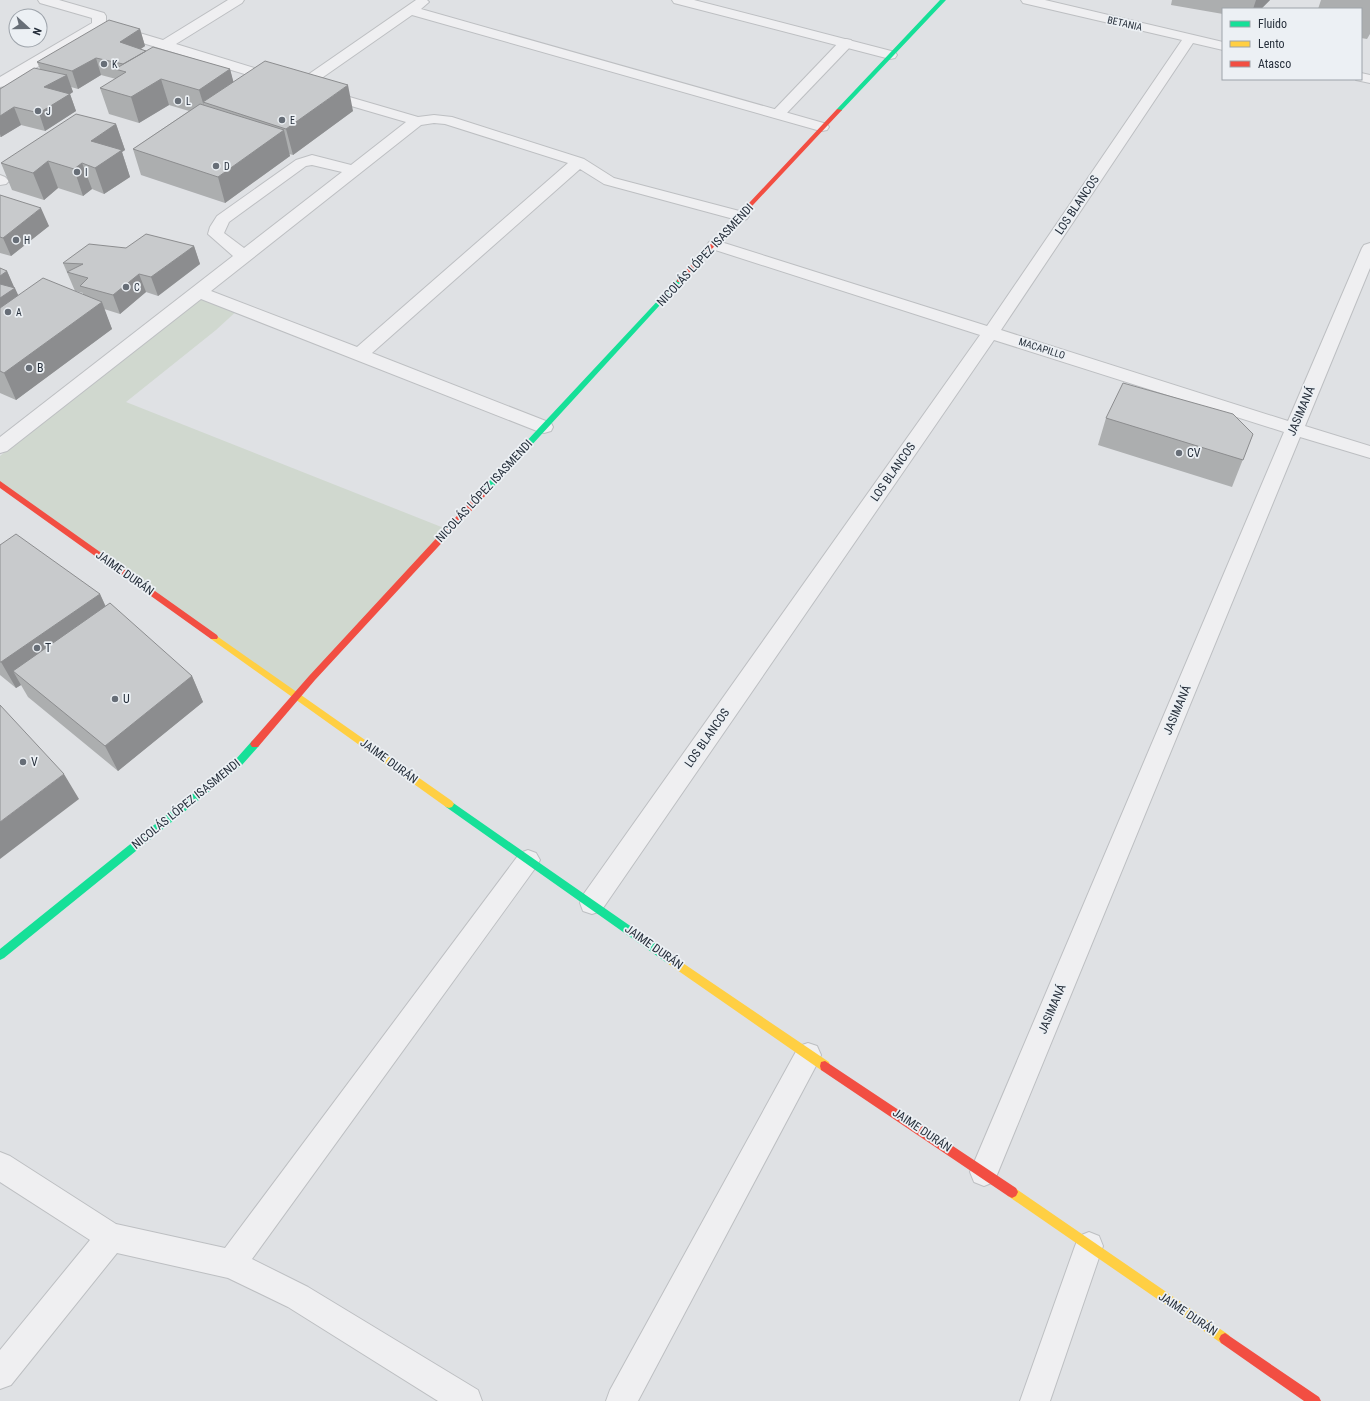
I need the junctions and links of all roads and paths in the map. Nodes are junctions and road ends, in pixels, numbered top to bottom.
1 (45, 0) edge
2 (236, 0) edge
3 (424, 0) edge
4 (678, 0) edge
5 (943, 0) edge
6 (1028, 0) edge
7 (745, 5) dead end
8 (410, 10) junction
9 (735, 14) junction
10 (99, 25) junction
11 (1190, 38) junction
12 (846, 43) junction
13 (165, 45) junction
14 (1222, 46) edge
15 (890, 55) junction
16 (0, 83) edge
17 (302, 86) junction
18 (778, 114) junction
19 (417, 121) junction
20 (822, 127) junction
21 (579, 162) junction
22 (354, 170) junction
23 (741, 216) junction
24 (714, 245) junction
25 (1370, 248) edge
26 (244, 257) junction
27 (199, 292) junction
28 (991, 332) junction
29 (358, 355) junction
30 (544, 427) junction
31 (1294, 429) junction
32 (0, 447) edge
33 (1370, 452) edge
34 (0, 484) edge
35 (297, 695) junction
36 (528, 860) junction
37 (592, 903) junction
38 (0, 955) edge
39 (808, 1055) junction
40 (0, 1166) edge
41 (984, 1172) junction
42 (111, 1237) junction
43 (1089, 1246) junction
44 (231, 1264) junction
45 (0, 1374) edge
46 (467, 1401) edge
47 (621, 1401) edge
48 (1035, 1401) edge
49 (1315, 1401) edge

1 - 10 street
2 - 13 street
3 - 8 street
4 - 9 street
5 - 15 street, NICOLÁS LÓPEZ ISASMENDI
6 - 11 street, BETANIA
7 - 9 street
8 - 17 street
8 - 18 street
9 - 12 street
10 - 13 street
10 - 16 street
11 - 14 street, BETANIA
11 - 28 street, LOS BLANCOS
12 - 15 street
12 - 18 street
13 - 17 street
15 - 20 street, NICOLÁS LÓPEZ ISASMENDI
17 - 19 street
18 - 20 street
19 - 21 street
19 - 22 street
20 - 23 street, NICOLÁS LÓPEZ ISASMENDI
21 - 23 street
21 - 29 street
22 - 26 street
22 - 26 street
23 - 24 street, NICOLÁS LÓPEZ ISASMENDI
24 - 28 street, MACAPILLO
24 - 30 street, NICOLÁS LÓPEZ ISASMENDI
25 - 31 street, JASIMANÁ
26 - 27 street
27 - 29 street
27 - 32 street
28 - 31 street, MACAPILLO
28 - 37 street, LOS BLANCOS
29 - 30 street
30 - 35 street, NICOLÁS LÓPEZ ISASMENDI
31 - 33 street, MACAPILLO
31 - 41 street, JASIMANÁ
34 - 35 street, JAIME DURÁN
35 - 36 street, JAIME DURÁN
35 - 38 street, NICOLÁS LÓPEZ ISASMENDI
36 - 37 street, JAIME DURÁN
36 - 44 street
37 - 39 street, JAIME DURÁN
39 - 41 street, JAIME DURÁN
39 - 47 street
40 - 42 street
41 - 43 street, JAIME DURÁN
42 - 44 street
42 - 45 street
43 - 48 street
43 - 49 street, JAIME DURÁN
44 - 46 street

